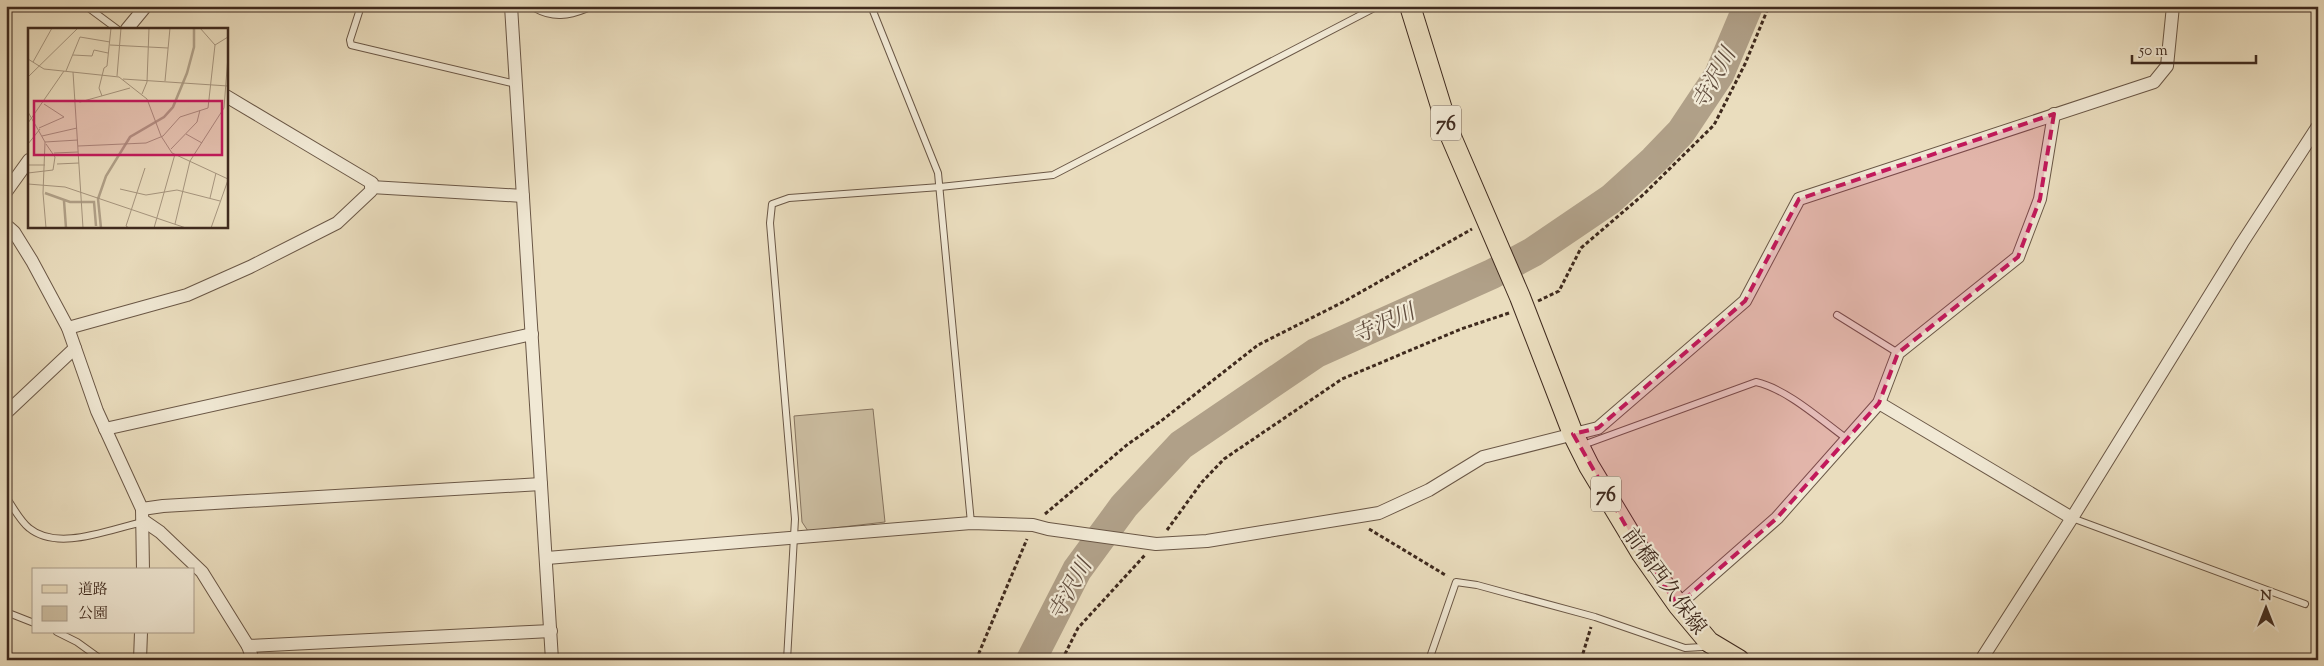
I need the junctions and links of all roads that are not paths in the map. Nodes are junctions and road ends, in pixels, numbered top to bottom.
1 (86, 6) edge
2 (146, 6) edge
3 (361, 6) edge
4 (511, 6) edge
5 (536, 6) edge
6 (585, 6) edge
7 (871, 6) edge
8 (1378, 6) edge
9 (1410, 6) edge
10 (2172, 6) edge
11 (116, 28) edge
12 (128, 28) edge
13 (516, 84) junction
14 (228, 97) edge
15 (2054, 114) junction
16 (2318, 126) edge
17 (28, 161) edge
18 (940, 187) junction
19 (371, 188) junction
20 (6, 192) edge
21 (523, 196) junction
22 (6, 225) edge
23 (1837, 315) dead end
24 (68, 328) junction
25 (532, 334) junction
26 (75, 348) junction
27 (1898, 353) junction
28 (1879, 403) junction
29 (6, 413) edge
30 (105, 429) junction
31 (1847, 439) junction
32 (1576, 440) junction
33 (541, 484) junction
34 (6, 497) edge
35 (143, 515) junction
36 (2072, 518) junction
37 (971, 523) junction
38 (794, 538) junction
39 (547, 558) junction
40 (143, 568) edge
41 (2305, 604) dead end
42 (1678, 605) junction
43 (6, 612) edge
44 (32, 622) edge
45 (551, 631) junction
46 (61, 634) edge
47 (141, 634) edge
48 (1709, 642) junction
49 (248, 646) junction
50 (102, 660) edge
51 (140, 660) edge
52 (253, 660) edge
53 (552, 660) edge
54 (787, 660) edge
55 (1429, 660) edge
56 (1739, 660) edge
57 (1981, 660) edge

1 - 11 lane
2 - 12 street
3 - 13 lane
4 - 13 street
5 - 6 street
7 - 18 lane
8 - 18 lane
9 - 32 main road, 前橋西久保線 / 76
10 - 15 street
13 - 21 street
14 - 19 street
15 - 27 street
15 - 32 street
16 - 36 street
17 - 20 street
18 - 37 lane
18 - 38 lane
19 - 21 street
19 - 24 street
21 - 25 street
22 - 24 street
23 - 27 lane
24 - 26 street
25 - 30 street
25 - 33 street
26 - 29 street
26 - 30 street
27 - 28 street
28 - 31 street
28 - 36 street
30 - 35 street
31 - 32 lane
31 - 42 street
32 - 37 street
32 - 42 main road, 前橋西久保線 / 76
33 - 35 street
33 - 39 street
34 - 35 lane
35 - 40 street
35 - 49 street
36 - 41 lane
36 - 57 street
37 - 38 street
38 - 39 street
38 - 54 lane
39 - 45 street
42 - 48 main road, 前橋西久保線 / 76
43 - 44 lane
45 - 49 street
45 - 53 street
46 - 50 lane
47 - 51 street
48 - 55 lane
48 - 56 main road, 前橋西久保線 / 76
49 - 52 street

